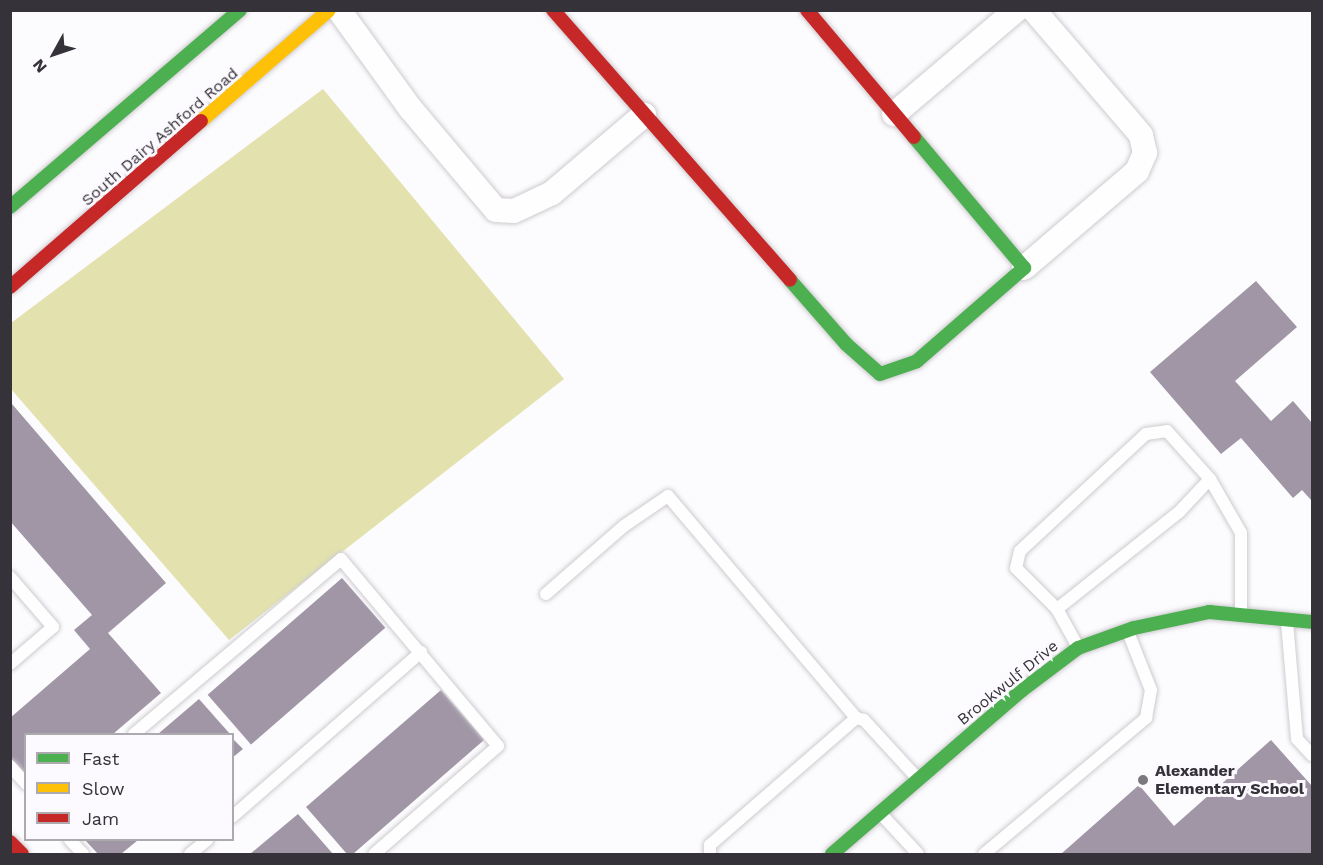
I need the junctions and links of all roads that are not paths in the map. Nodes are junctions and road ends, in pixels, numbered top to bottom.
1 (240, 10) edge
2 (329, 10) edge
3 (339, 10) edge
4 (553, 10) edge
5 (807, 10) edge
6 (1016, 10) edge
7 (1034, 10) edge
8 (894, 114) junction
9 (644, 115) junction
10 (10, 207) edge
11 (1024, 268) junction
12 (10, 287) edge
13 (1210, 479) junction
14 (10, 577) edge
15 (546, 594) dead end
16 (1057, 609) junction
17 (1241, 615) junction
18 (1287, 618) junction
19 (1312, 622) edge
20 (1127, 630) junction
21 (1078, 648) junction
22 (421, 652) junction
23 (10, 664) edge
24 (856, 718) junction
25 (136, 733) edge
26 (1312, 755) edge
27 (10, 766) edge
28 (919, 780) junction
29 (24, 782) edge
30 (880, 813) junction
31 (234, 815) edge
32 (14, 840) edge
33 (71, 841) edge
34 (206, 841) edge
35 (21, 855) edge
36 (82, 855) edge
37 (190, 855) edge
38 (374, 855) edge
39 (710, 855) edge
40 (832, 855) edge
41 (918, 855) edge
42 (984, 855) edge

1 - 10 street
2 - 12 street, South Dairy Ashford Road
3 - 9 street
4 - 9 street
5 - 8 street
6 - 8 street
7 - 11 street
8 - 11 street
9 - 11 street
13 - 16 lane
13 - 16 lane
13 - 17 lane
14 - 23 lane
15 - 24 lane
16 - 21 lane
17 - 18 street, Brookwulf Drive
17 - 20 street, Brookwulf Drive
18 - 19 street, Brookwulf Drive
18 - 26 lane
20 - 21 street, Brookwulf Drive
20 - 42 lane
21 - 28 street, Brookwulf Drive
22 - 25 lane
22 - 31 lane
22 - 38 lane
24 - 28 lane
24 - 39 lane
27 - 29 lane
28 - 30 street, Brookwulf Drive
30 - 40 street, Brookwulf Drive
30 - 41 lane
32 - 35 street
33 - 36 lane
34 - 37 lane

